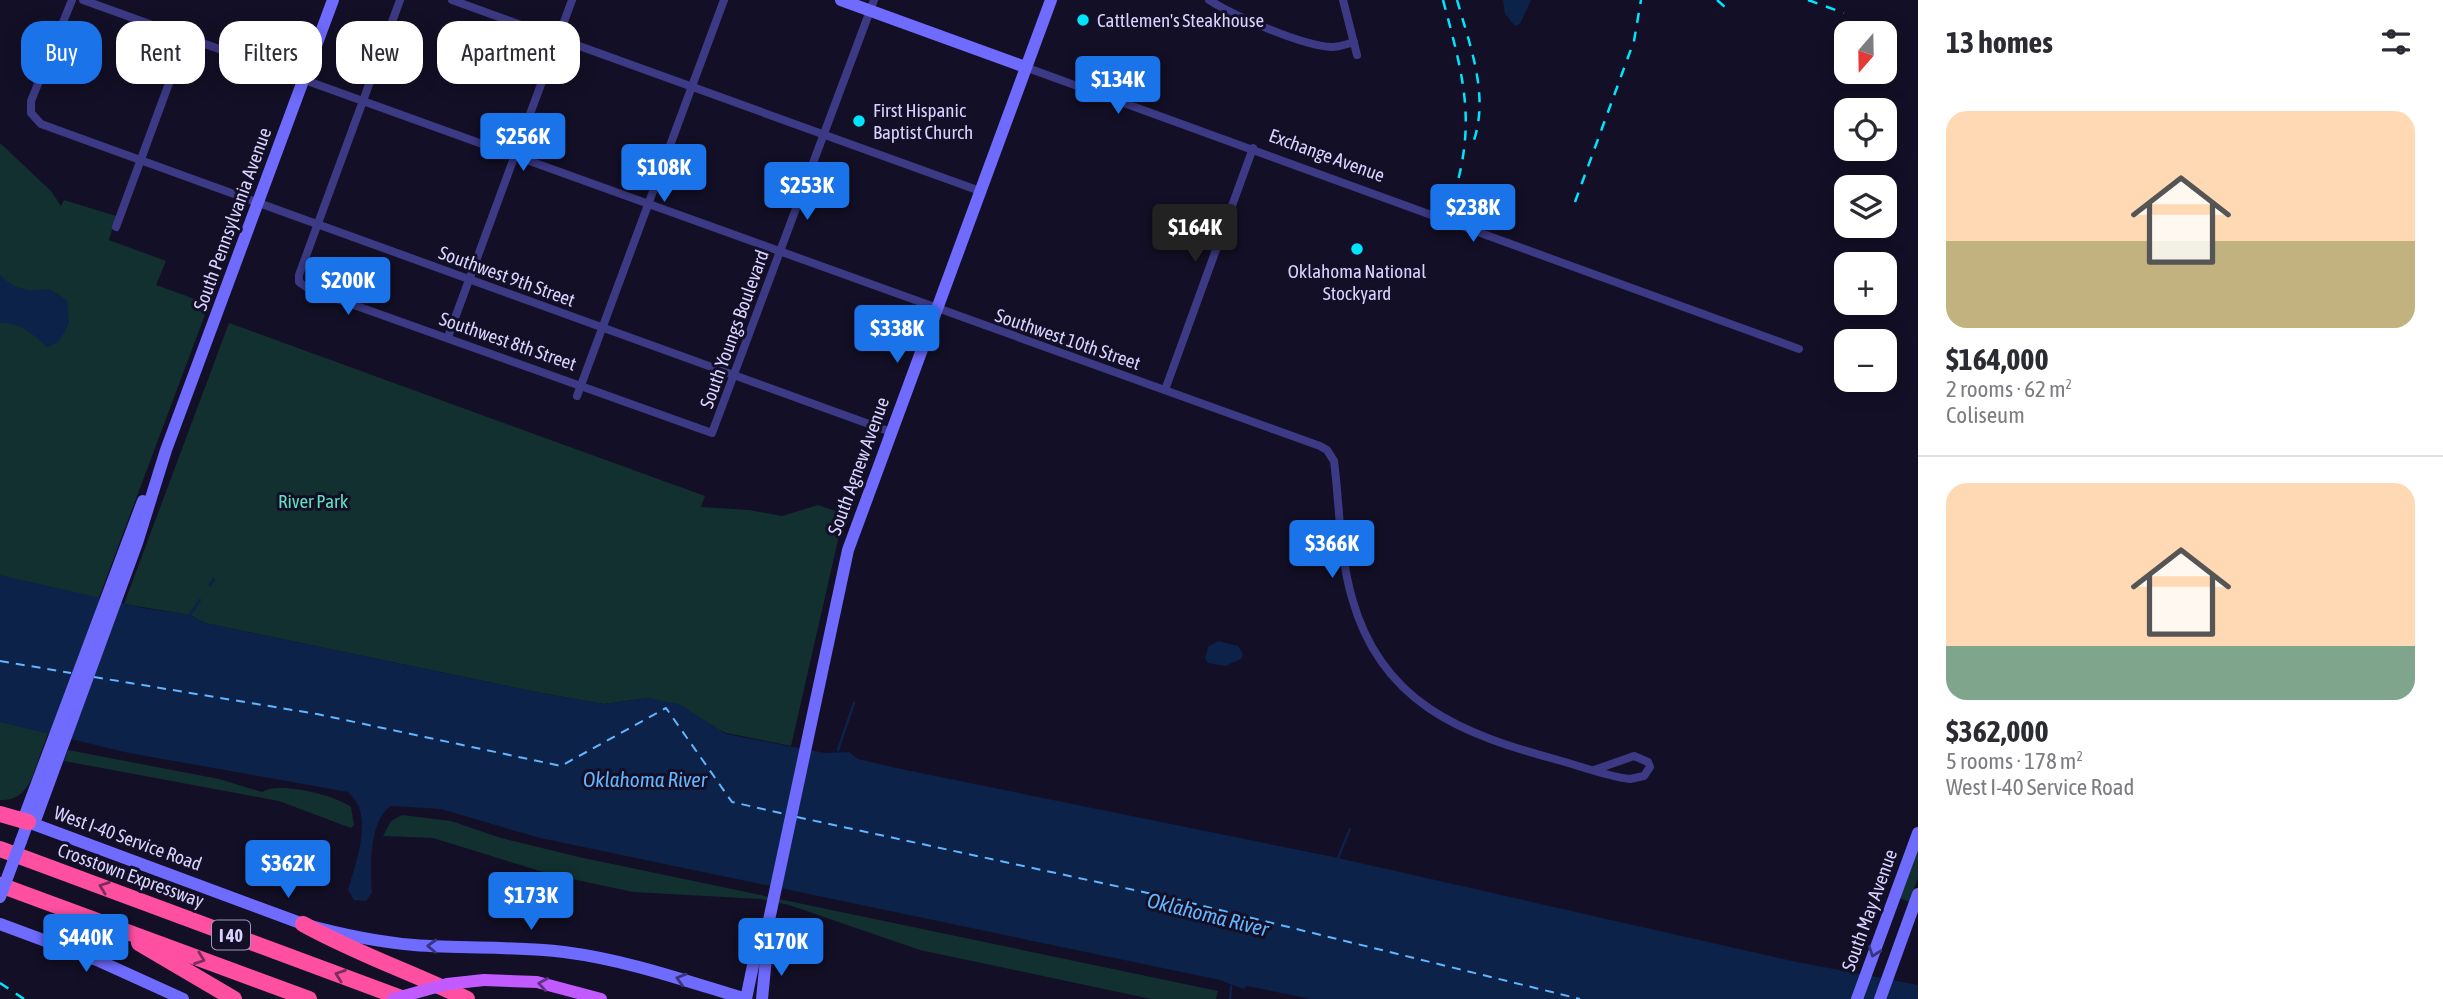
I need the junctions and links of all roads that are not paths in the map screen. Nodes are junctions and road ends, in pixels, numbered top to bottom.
1 (72, 0) edge
2 (83, 0) edge
3 (333, 0) edge
4 (400, 0) edge
5 (452, 0) edge
6 (572, 0) edge
7 (724, 0) edge
8 (841, 0) edge
9 (1051, 0) edge
10 (1209, 0) edge
11 (1343, 0) edge
12 (872, 5) edge
13 (141, 21) edge
14 (511, 21) edge
15 (564, 21) edge
16 (322, 29) edge
17 (1354, 42) junction
18 (580, 46) edge
19 (1357, 55) dead end
20 (1025, 67) junction
21 (169, 84) edge
22 (302, 84) edge
23 (314, 84) edge
24 (541, 84) edge
25 (692, 87) junction
26 (362, 101) junction
27 (825, 135) junction
28 (1253, 148) junction
29 (514, 157) junction
30 (141, 160) junction
31 (980, 191) junction
32 (258, 203) junction
33 (648, 205) junction
34 (318, 224) junction
35 (116, 227) dead end
36 (780, 252) junction
37 (468, 279) junction
38 (936, 309) junction
39 (602, 328) junction
40 (448, 337) junction
41 (1799, 349) dead end
42 (735, 375) junction
43 (583, 384) junction
44 (1165, 390) junction
45 (577, 396) dead end
46 (891, 432) junction
47 (712, 433) joint
48 (1594, 770) junction
49 (0, 814) edge
50 (28, 822) junction
51 (1918, 834) edge
52 (0, 849) edge
53 (0, 885) edge
54 (1918, 894) edge
55 (0, 897) edge
56 (0, 924) edge
57 (303, 924) junction
58 (113, 926) junction
59 (762, 952) junction
60 (751, 973) junction
61 (719, 991) junction
62 (183, 999) edge
63 (234, 999) edge
64 (309, 999) edge
65 (393, 999) edge
66 (404, 999) edge
67 (467, 999) edge
68 (601, 999) edge
69 (746, 999) edge
70 (762, 999) edge
71 (1857, 999) edge
72 (1880, 999) edge

1 - 30 street, Southwest 9th Street
2 - 13 street, Southwest 10th Street
3 - 16 main road, South Pennsylvania Avenue
4 - 26 street, Southwest 8th Street
5 - 14 street
6 - 15 street
7 - 25 street
8 - 12 main road, Exchange Avenue
9 - 20 main road, South Agnew Avenue
10 - 17 street
11 - 17 street
12 - 20 main road, Exchange Avenue
12 - 27 street, South Youngs Boulevard
17 - 19 street
18 - 25 street
20 - 28 street, Exchange Avenue
20 - 31 main road, South Agnew Avenue
21 - 30 street
22 - 32 main road, South Pennsylvania Avenue
23 - 26 street, Southwest 10th Street
24 - 29 street
25 - 27 street
25 - 33 street
26 - 29 street, Southwest 10th Street
26 - 34 street, Southwest 8th Street
27 - 31 street
27 - 36 street, South Youngs Boulevard
28 - 41 street, Exchange Avenue
28 - 44 street
29 - 33 street, Southwest 10th Street
29 - 37 street
30 - 32 street, Southwest 9th Street
30 - 35 street
31 - 38 main road, South Agnew Avenue
32 - 34 street, Southwest 9th Street
32 - 50 main road, South Pennsylvania Avenue
33 - 36 street, Southwest 10th Street
33 - 39 street
34 - 37 street, Southwest 9th Street
34 - 40 street, Southwest 8th Street
36 - 38 street, Southwest 10th Street
36 - 42 street, South Youngs Boulevard
37 - 39 street, Southwest 9th Street
37 - 40 street
38 - 44 street, Southwest 10th Street
38 - 46 main road, South Agnew Avenue
39 - 42 street, Southwest 9th Street
39 - 43 street
40 - 43 street, Southwest 8th Street
42 - 46 street, Southwest 9th Street
42 - 47 street, South Youngs Boulevard
43 - 45 street
43 - 47 street, Southwest 8th Street
44 - 48 street, Southwest 10th Street
46 - 59 main road, South Agnew Avenue
48 - 48 street, Southwest 10th Street
49 - 50 highway
50 - 55 main road, South Pennsylvania Avenue, bridge
50 - 57 main road, West I-40 Service Road
51 -> 71 main road, South May Avenue
66 -> 52 highway, Crosstown Expressway / I 40
53 - 58 highway, I 40
54 - 72 main road
56 - 62 main road
61 -> 57 main road, West I-40 Service Road
57 - 67 highway
58 - 63 highway
58 -> 64 highway, I 40
59 - 60 main road, South Agnew Avenue
59 - 70 main road, South Agnew Avenue
60 - 61 main road
60 - 69 main road, South Agnew Avenue
61 - 69 main road, West I-40 Service Road
68 -> 65 main road, bridge

